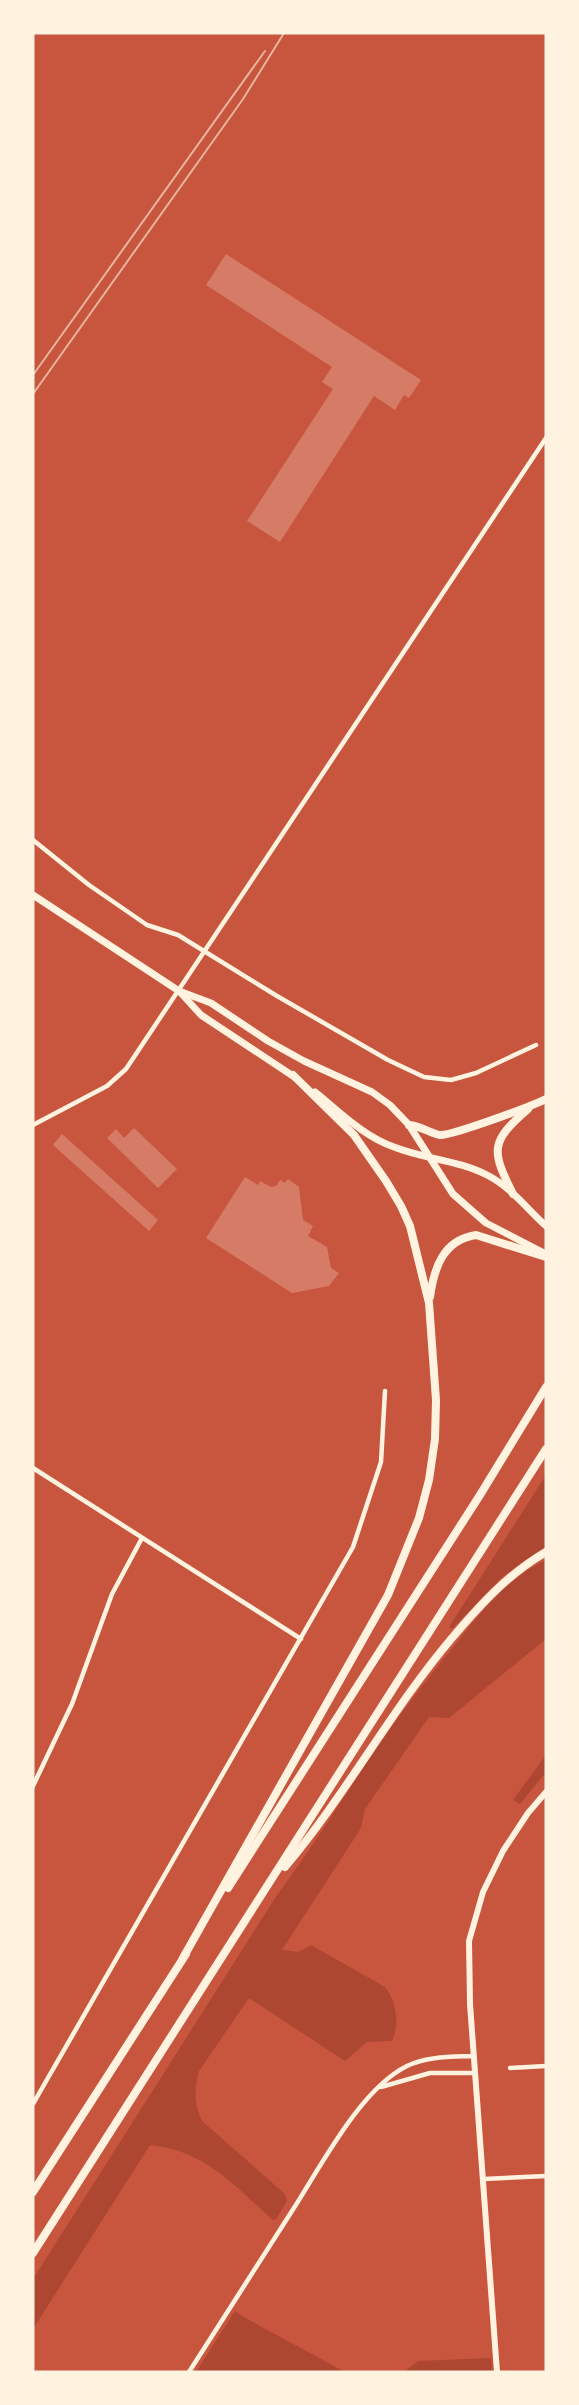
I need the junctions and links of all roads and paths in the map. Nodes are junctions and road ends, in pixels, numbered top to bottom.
1 (546, 438) edge
2 (33, 840) edge
3 (33, 895) edge
4 (205, 952) junction
5 (179, 991) junction
6 (536, 1045) dead end
7 (293, 1075) junction
8 (546, 1099) edge
9 (533, 1105) junction
10 (33, 1125) edge
11 (409, 1125) junction
12 (429, 1157) junction
13 (513, 1194) junction
14 (546, 1226) edge
15 (546, 1255) edge
16 (429, 1303) junction
17 (546, 1387) edge
18 (385, 1391) dead end
19 (546, 1449) edge
20 (33, 1468) edge
21 (142, 1538) junction
22 (546, 1552) edge
23 (301, 1639) junction
24 (33, 1786) edge
25 (546, 1792) edge
26 (263, 1893) junction
27 (183, 1958) junction
28 (474, 2056) junction
29 (546, 2066) edge
30 (510, 2068) dead end
31 (476, 2073) junction
32 (378, 2088) junction
33 (33, 2104) edge
34 (546, 2176) edge
35 (483, 2179) junction
36 (33, 2192) edge
37 (33, 2253) edge
38 (189, 2372) edge
39 (497, 2372) edge

1 - 4 street
2 - 4 street
3 - 5 main road
4 - 5 street
4 - 6 street
5 - 7 main road
5 - 10 street
5 - 11 main road
7 - 12 main road
7 - 16 highway
8 - 9 highway
9 - 11 highway
9 - 13 highway
11 - 12 main road
12 - 13 main road
12 - 15 main road
13 - 14 main road
15 - 16 highway
16 - 27 highway
17 - 27 highway
18 - 23 street
19 - 26 highway
20 - 21 street
21 - 23 street
21 - 24 street
22 - 26 highway
23 - 33 street
25 - 28 main road
26 - 37 highway
27 - 36 highway
28 - 31 main road
28 - 32 street
29 - 30 street
31 - 32 street
31 - 35 main road
32 - 38 street
34 - 35 street
35 - 39 main road

